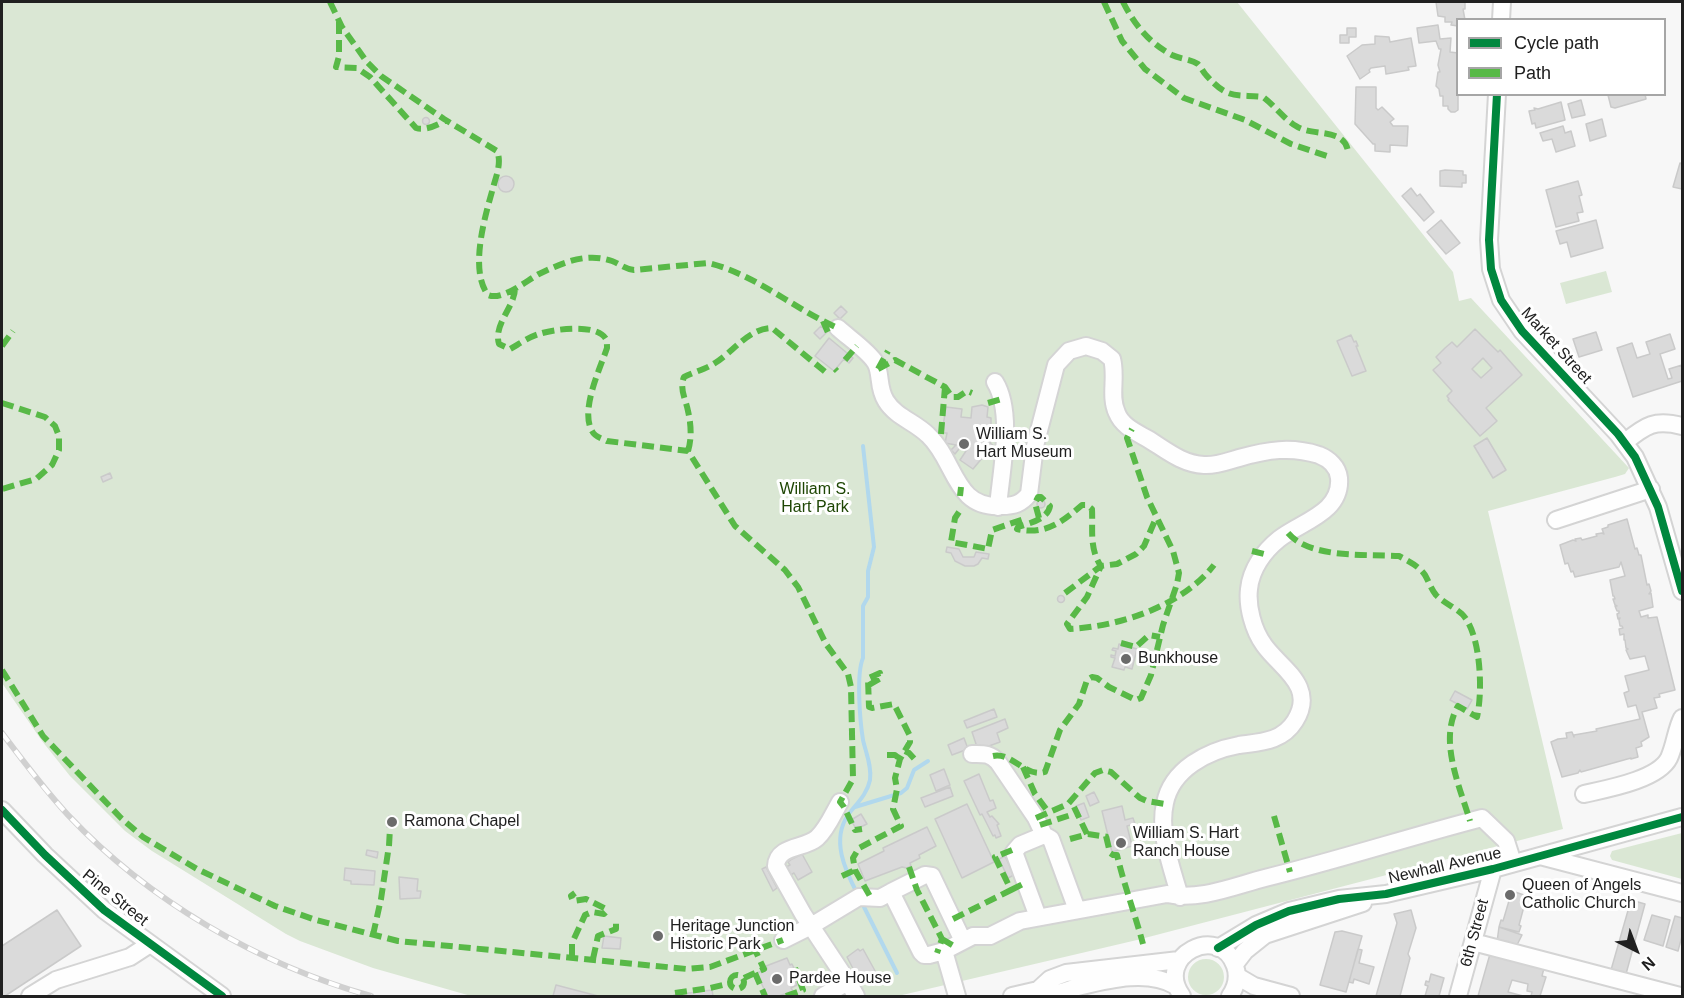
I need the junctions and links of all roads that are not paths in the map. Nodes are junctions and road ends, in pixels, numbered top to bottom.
1 (1502, 2) edge
2 (1501, 18) edge
3 (1497, 96) edge
4 (838, 328) dead end
5 (995, 382) dead end
6 (1683, 426) edge
7 (1625, 442) junction
8 (1651, 489) junction
9 (998, 507) junction
10 (1556, 520) dead end
11 (1683, 591) edge
12 (1683, 718) edge
13 (972, 754) dead end
14 (1584, 794) dead end
15 (840, 802) dead end
16 (2, 810) edge
17 (1683, 817) edge
18 (1044, 836) junction
19 (1539, 856) junction
20 (1514, 863) junction
21 (1493, 869) junction
22 (891, 892) junction
23 (1683, 893) edge
24 (1386, 894) junction
25 (1180, 897) junction
26 (1077, 910) junction
27 (1038, 917) junction
28 (811, 926) junction
29 (783, 940) dead end
30 (963, 941) junction
31 (1473, 942) junction
32 (150, 944) junction
33 (1218, 948) junction
34 (944, 951) junction
35 (1179, 960) junction
36 (1236, 970) junction
37 (852, 989) edge
38 (1038, 990) junction
39 (1179, 991) edge
40 (30, 996) edge
41 (222, 996) edge
42 (823, 996) edge
43 (957, 996) edge
44 (1018, 996) edge
45 (1230, 996) edge
46 (1291, 996) edge
47 (1458, 996) edge
48 (1680, 996) edge

1 - 2 street
3 - 7 street, Market Street
4 - 9 street
5 - 9 street
6 - 7 street
7 - 8 street, Market Street
8 - 10 street
8 - 11 street, Market Street
9 - 25 street
12 - 14 street
13 - 18 street
15 - 28 street
16 - 32 street, Pine Street
17 - 19 street, Newhall Avenue
18 - 26 street
18 - 27 street
19 - 20 street, Newhall Avenue
19 - 23 street
20 - 21 street, Newhall Avenue
20 - 25 street
21 - 24 street, Newhall Avenue
21 - 31 street, 6th Street
22 - 28 street
22 - 30 street
22 - 34 street
24 - 33 street, Newhall Avenue
24 - 36 street, Newhall Avenue
25 - 26 street
26 - 27 street
27 - 30 street
28 - 29 street
28 - 37 street
30 - 34 street
31 - 47 street, 6th Street
31 - 48 street
32 - 40 street
32 - 41 street, Pine Street
33 - 35 street
33 - 36 street
34 - 43 street
35 - 38 street
35 - 39 street
36 - 45 street
36 - 46 street
37 - 42 street
38 - 39 street
38 - 44 street

